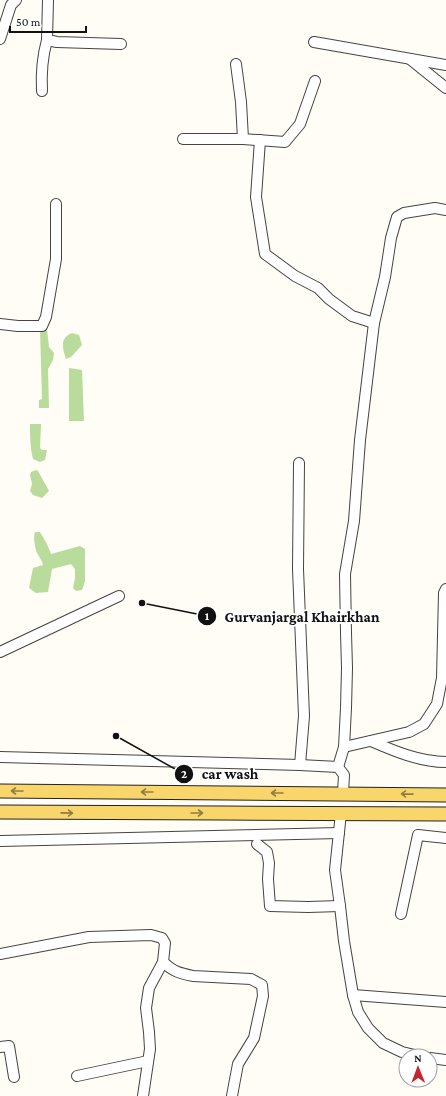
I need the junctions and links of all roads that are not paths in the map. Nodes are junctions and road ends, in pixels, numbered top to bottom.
1 (48, 0) edge
2 (11, 2) edge
3 (0, 39) edge
4 (47, 40) junction
5 (314, 42) dead end
6 (121, 44) dead end
7 (410, 58) junction
8 (236, 64) dead end
9 (446, 64) edge
10 (315, 81) dead end
11 (446, 88) edge
12 (42, 91) dead end
13 (183, 139) dead end
14 (243, 139) junction
15 (260, 140) junction
16 (56, 204) dead end
17 (446, 210) edge
18 (374, 323) junction
19 (0, 324) edge
20 (299, 463) dead end
21 (446, 589) edge
22 (119, 596) dead end
23 (0, 652) edge
24 (371, 741) junction
25 (344, 747) junction
26 (0, 757) edge
27 (446, 762) edge
28 (300, 765) junction
29 (338, 767) junction
30 (0, 791) edge
31 (343, 793) junction
32 (446, 795) edge
33 (0, 812) edge
34 (341, 813) junction
35 (446, 814) edge
36 (339, 833) junction
37 (446, 838) edge
38 (0, 841) edge
39 (257, 844) dead end
40 (340, 906) junction
41 (401, 914) dead end
42 (0, 954) edge
43 (162, 962) junction
44 (353, 995) junction
45 (446, 1002) edge
46 (0, 1047) edge
47 (398, 1050) edge
48 (148, 1061) junction
49 (77, 1076) dead end
50 (14, 1077) dead end
51 (143, 1096) edge
52 (232, 1096) edge

1 - 4 street
2 - 3 street
4 - 6 street
4 - 12 street
5 - 7 street
7 - 9 street
7 - 11 street
8 - 14 street
10 - 15 street
13 - 14 street
14 - 15 street
15 - 18 street
16 - 19 street
17 - 18 street
18 - 25 street
20 - 28 street
21 - 24 street
22 - 23 street
24 - 25 street
24 - 27 street
25 - 29 street
26 - 28 street
28 - 29 street
29 - 31 street
31 -> 30 main road
32 -> 31 main road
33 -> 34 main road
34 - 35 main road
34 - 36 street
36 - 38 street
36 - 40 street
37 - 41 street
39 - 40 street
40 - 44 street
42 - 43 street
43 - 48 street
43 - 52 street
44 - 45 street
44 - 47 street
46 - 50 street
48 - 49 street
48 - 51 street

